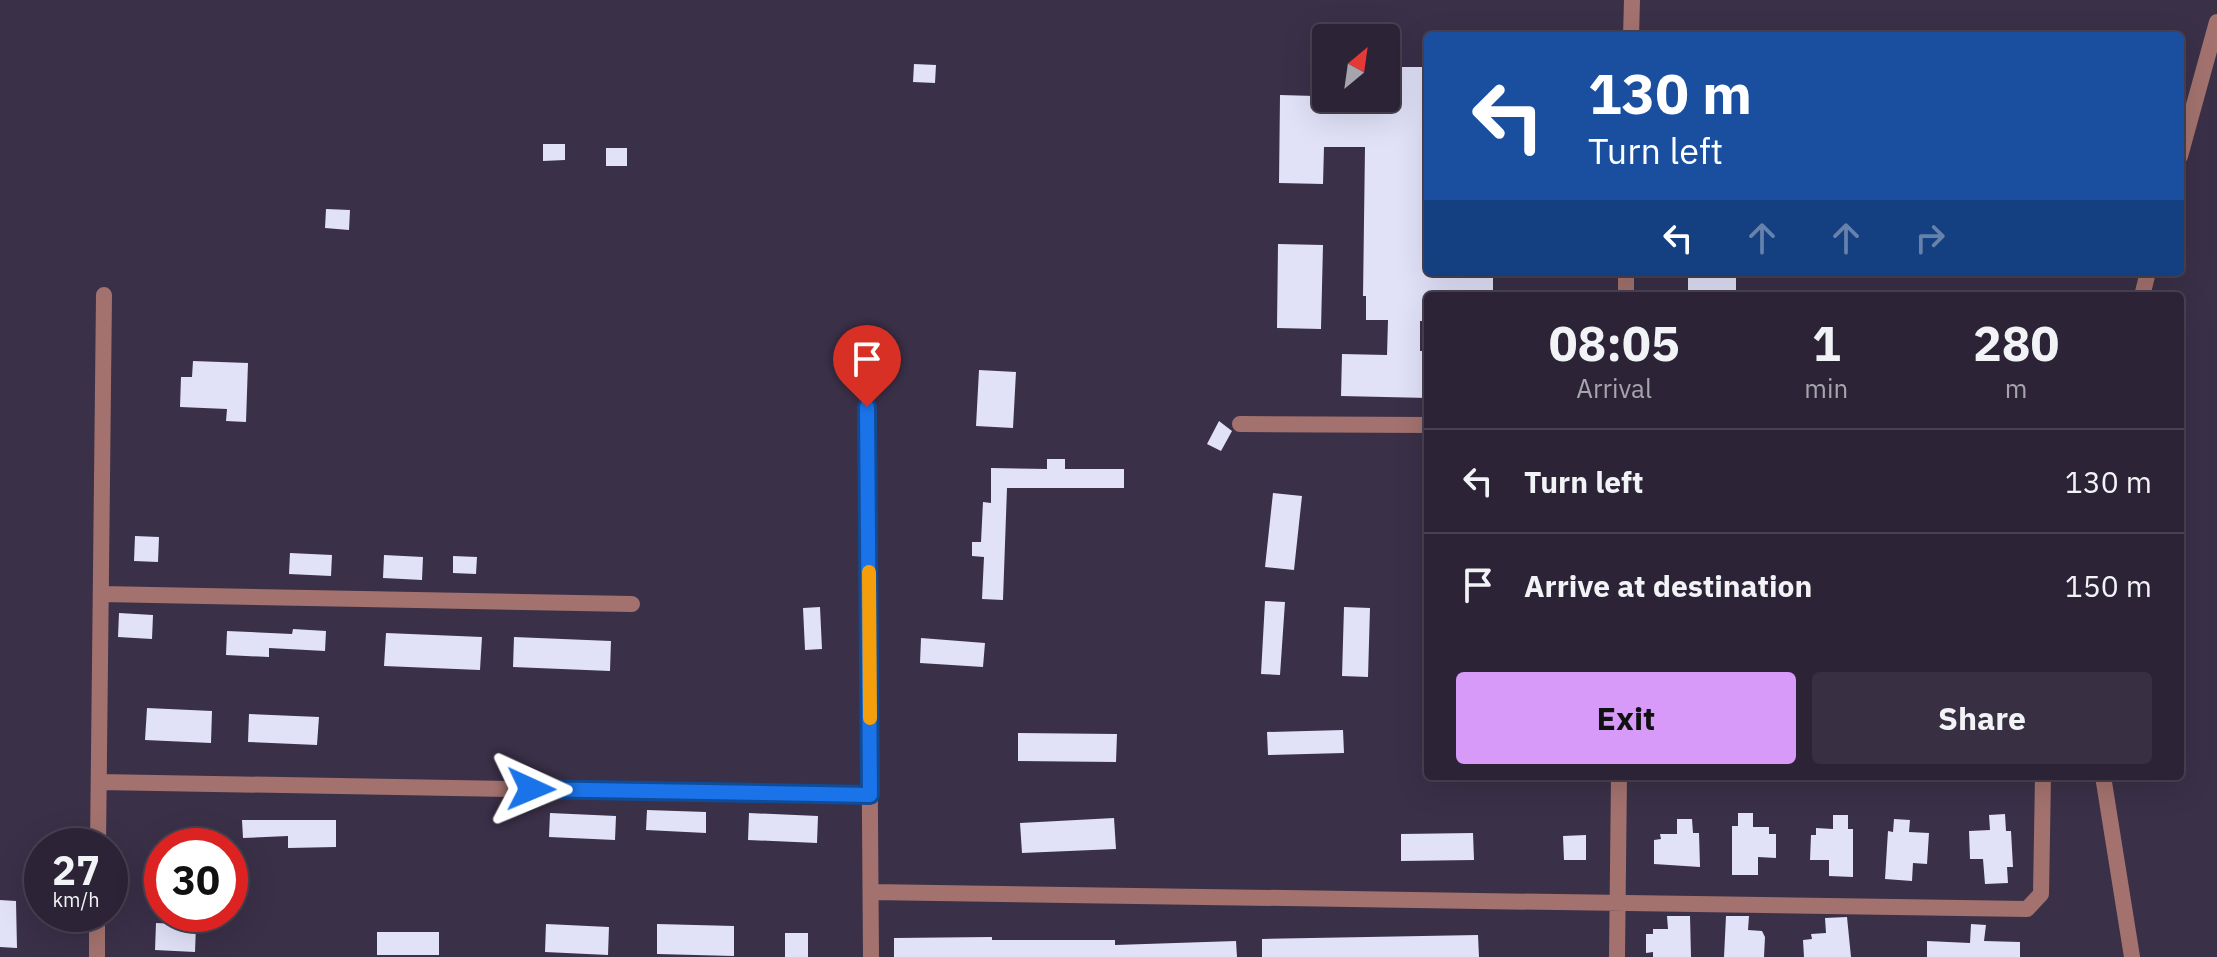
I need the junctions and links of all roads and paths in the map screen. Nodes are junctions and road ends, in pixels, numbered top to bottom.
1 (1632, 0) edge
2 (2217, 22) edge
3 (1631, 32) edge
4 (2184, 142) edge
5 (104, 295) dead end
6 (867, 407) dead end
7 (1240, 424) dead end
8 (1424, 425) edge
9 (101, 594) junction
10 (632, 604) dead end
11 (1619, 780) edge
12 (2043, 780) edge
13 (2104, 780) edge
14 (99, 782) junction
15 (870, 795) junction
16 (98, 828) edge
17 (871, 892) junction
18 (1618, 903) junction
19 (97, 932) edge
20 (97, 957) edge
21 (871, 957) edge
22 (1617, 957) edge
23 (2132, 957) edge

1 - 3 street
2 - 4 street
5 - 9 street
6 - 15 street
7 - 8 street
9 - 10 street
9 - 14 street
11 - 18 street
12 - 18 street
13 - 23 street
14 - 15 street
14 - 16 street
15 - 17 street
17 - 18 street
17 - 21 street
18 - 22 street
19 - 20 street

